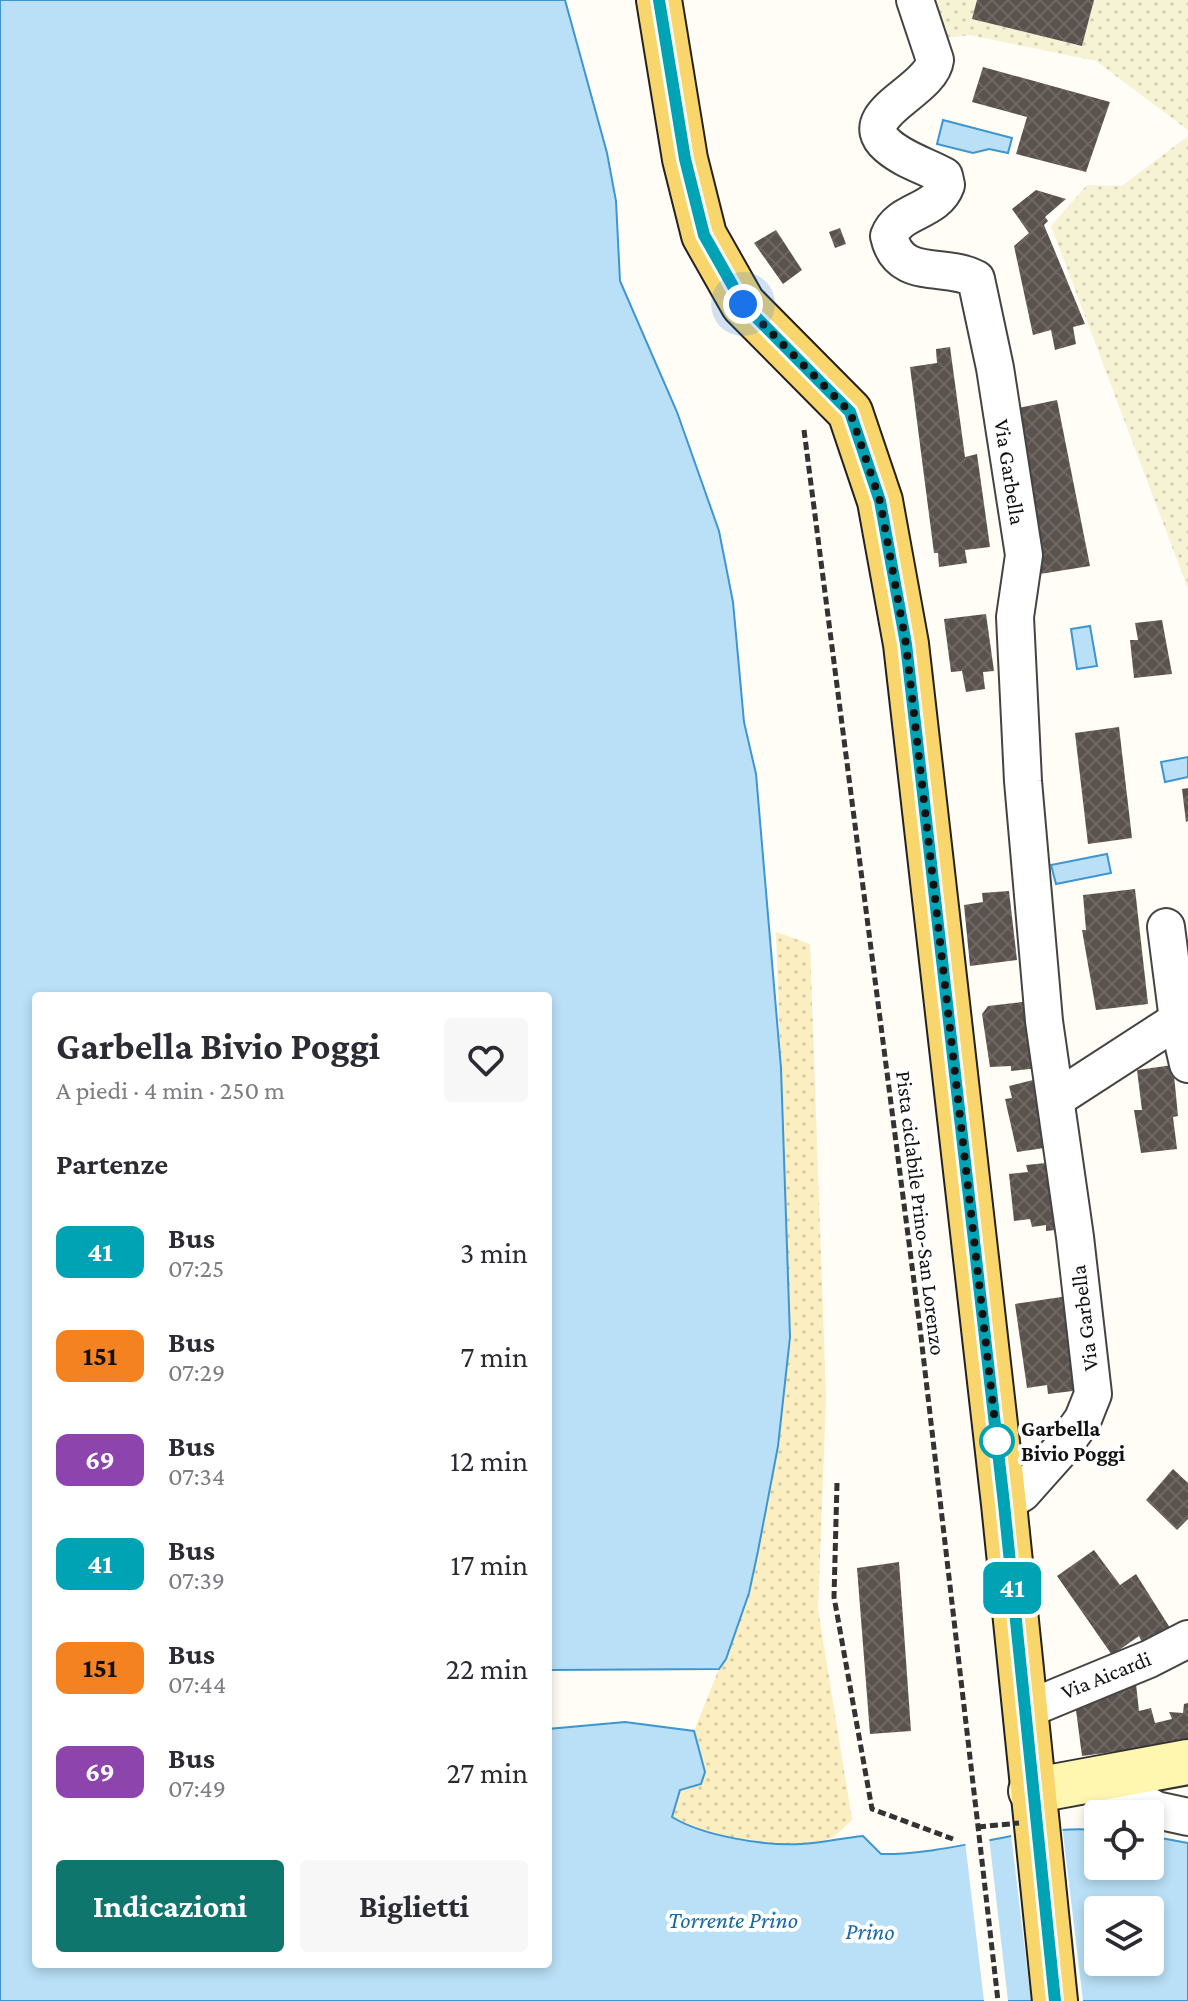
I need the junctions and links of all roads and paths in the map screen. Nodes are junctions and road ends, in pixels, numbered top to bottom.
1 (659, 0) edge
2 (915, 0) edge
3 (804, 430) dead end
4 (1166, 927) dead end
5 (1178, 1020) junction
6 (1188, 1064) edge
7 (1056, 1099) junction
8 (837, 1483) dead end
9 (1004, 1504) junction
10 (1188, 1639) edge
11 (1023, 1711) junction
12 (1188, 1762) edge
13 (1101, 1779) junction
14 (1028, 1812) junction
15 (1188, 1817) edge
16 (978, 1827) junction
17 (953, 1839) dead end
18 (998, 2001) edge
19 (1055, 2001) edge

1 - 9 main road
2 - 7 street, Via Garbella
3 - 16 path, Pista ciclabile Prino-San Lorenzo
4 - 5 street
5 - 6 street
5 - 7 street
7 - 9 street, Via Garbella
8 - 17 path
9 - 11 main road
10 - 11 street, Via Aicardi
11 - 14 main road
12 - 13 main road
13 - 14 main road
13 - 15 street
14 - 16 path, bridge
14 - 19 main road
16 - 18 path, Pista ciclabile Prino-San Lorenzo, bridge

